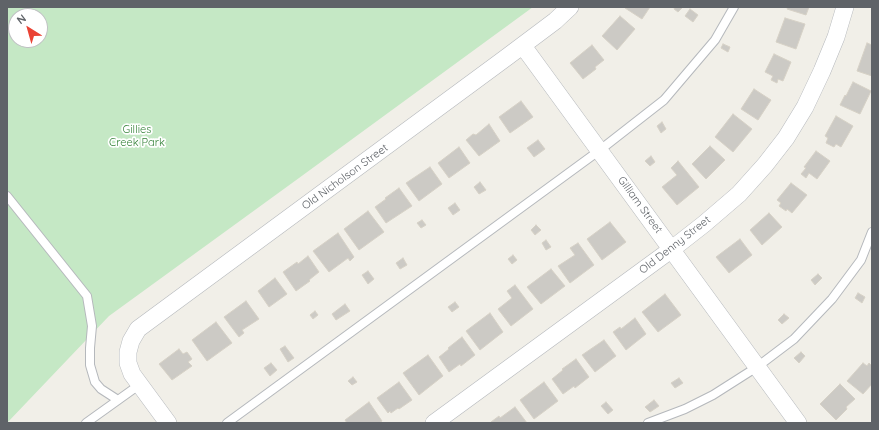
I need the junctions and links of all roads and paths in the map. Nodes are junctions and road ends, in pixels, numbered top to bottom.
1 (570, 7) edge
2 (734, 7) edge
3 (845, 7) edge
4 (523, 46) junction
5 (600, 150) junction
6 (7, 196) edge
7 (872, 232) edge
8 (672, 249) junction
9 (757, 367) junction
10 (140, 385) junction
11 (118, 400) junction
12 (86, 423) edge
13 (168, 423) edge
14 (227, 423) edge
15 (434, 423) edge
16 (648, 423) edge
17 (798, 423) edge

1 - 4 street, Old Nicholson Street
2 - 5 lane
3 - 8 street, Old Denny Street
4 - 5 street, Gilliam Street
4 - 10 street, Old Nicholson Street
5 - 8 street, Gilliam Street
5 - 14 lane
6 - 11 lane
7 - 9 lane
8 - 9 street, Gilliam Street
8 - 15 street, Old Denny Street
9 - 16 lane
9 - 17 street, Gilliam Street
10 - 11 lane
10 - 13 street
11 - 12 lane

